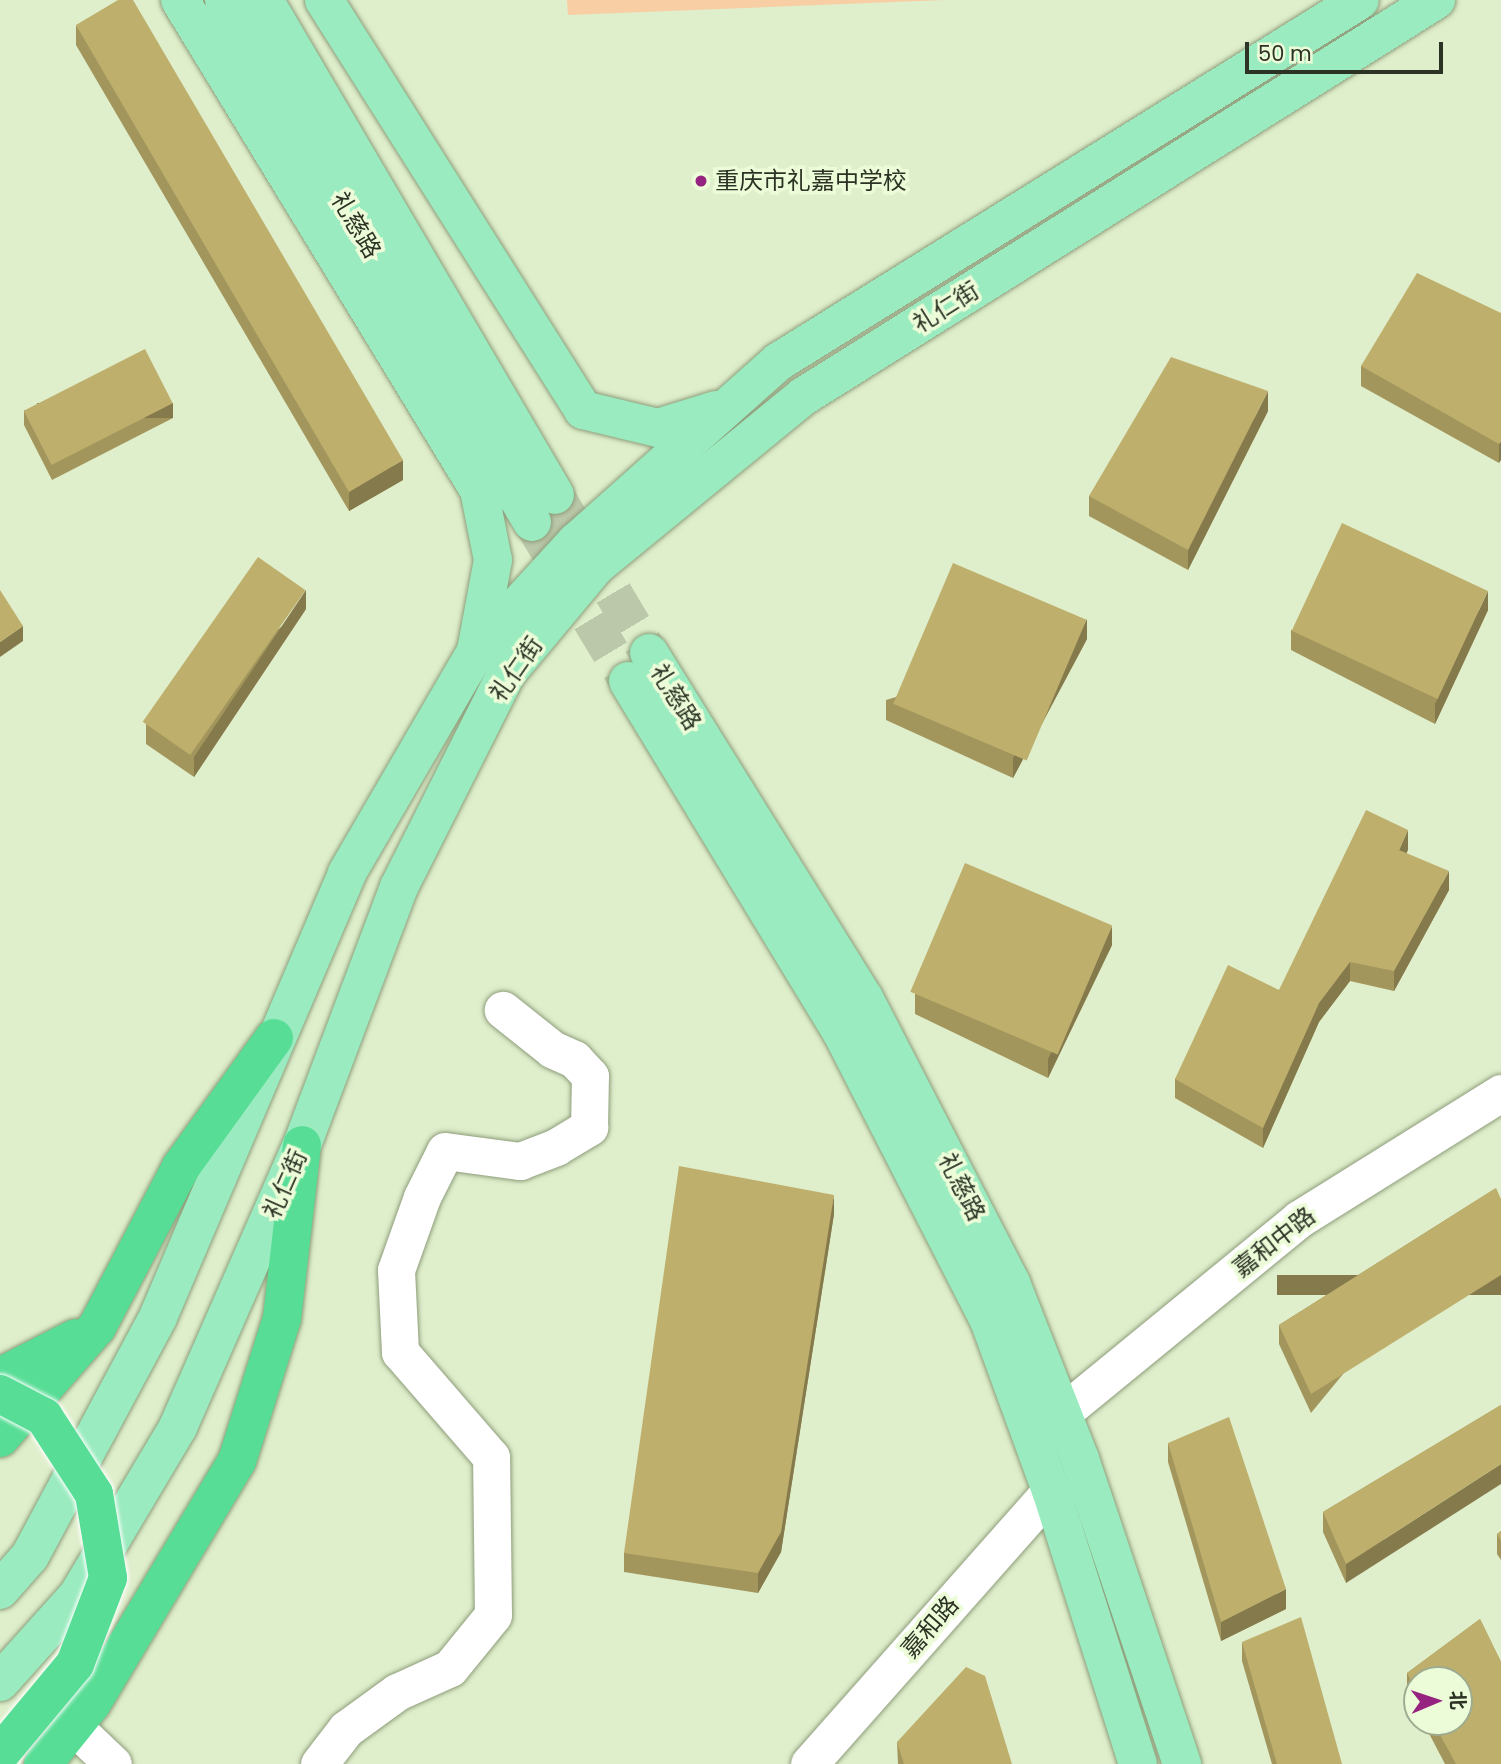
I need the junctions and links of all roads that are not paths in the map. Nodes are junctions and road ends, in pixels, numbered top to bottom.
1 (180, 0) edge
2 (224, 0) edge
3 (264, 0) edge
4 (324, 0) edge
5 (1360, 0) edge
6 (1436, 0) edge
7 (728, 406) junction
8 (476, 651) junction
9 (503, 1010) dead end
10 (274, 1038) junction
11 (1501, 1093) edge
12 (302, 1145) junction
13 (97, 1327) junction
14 (0, 1377) edge
15 (0, 1394) edge
16 (1062, 1413) junction
17 (0, 1438) edge
18 (1051, 1490) junction
19 (0, 1590) edge
20 (0, 1682) edge
21 (73, 1726) junction
22 (0, 1754) edge
23 (43, 1764) edge
24 (113, 1764) edge
25 (319, 1764) edge
26 (809, 1764) edge
27 (1139, 1764) edge
28 (1182, 1764) edge

1 - 8 main road
2 - 3 main road, 礼慈路
4 - 7 main road
5 - 7 main road, 礼仁街
6 - 12 main road, 礼仁街
7 - 8 main road, 礼仁街
8 - 10 main road, 礼仁街
9 - 25 street
10 - 13 highway
10 - 19 main road, 礼仁街
11 - 16 street, 嘉和中路
12 - 20 main road, 礼仁街
12 - 21 highway
13 - 14 highway
13 - 17 highway
15 - 22 highway, bridge
16 - 18 main road, 礼慈路
16 - 28 main road, 礼慈路
18 - 26 street, 嘉和路
18 - 27 main road, 礼慈路
21 - 23 highway
21 - 24 street

